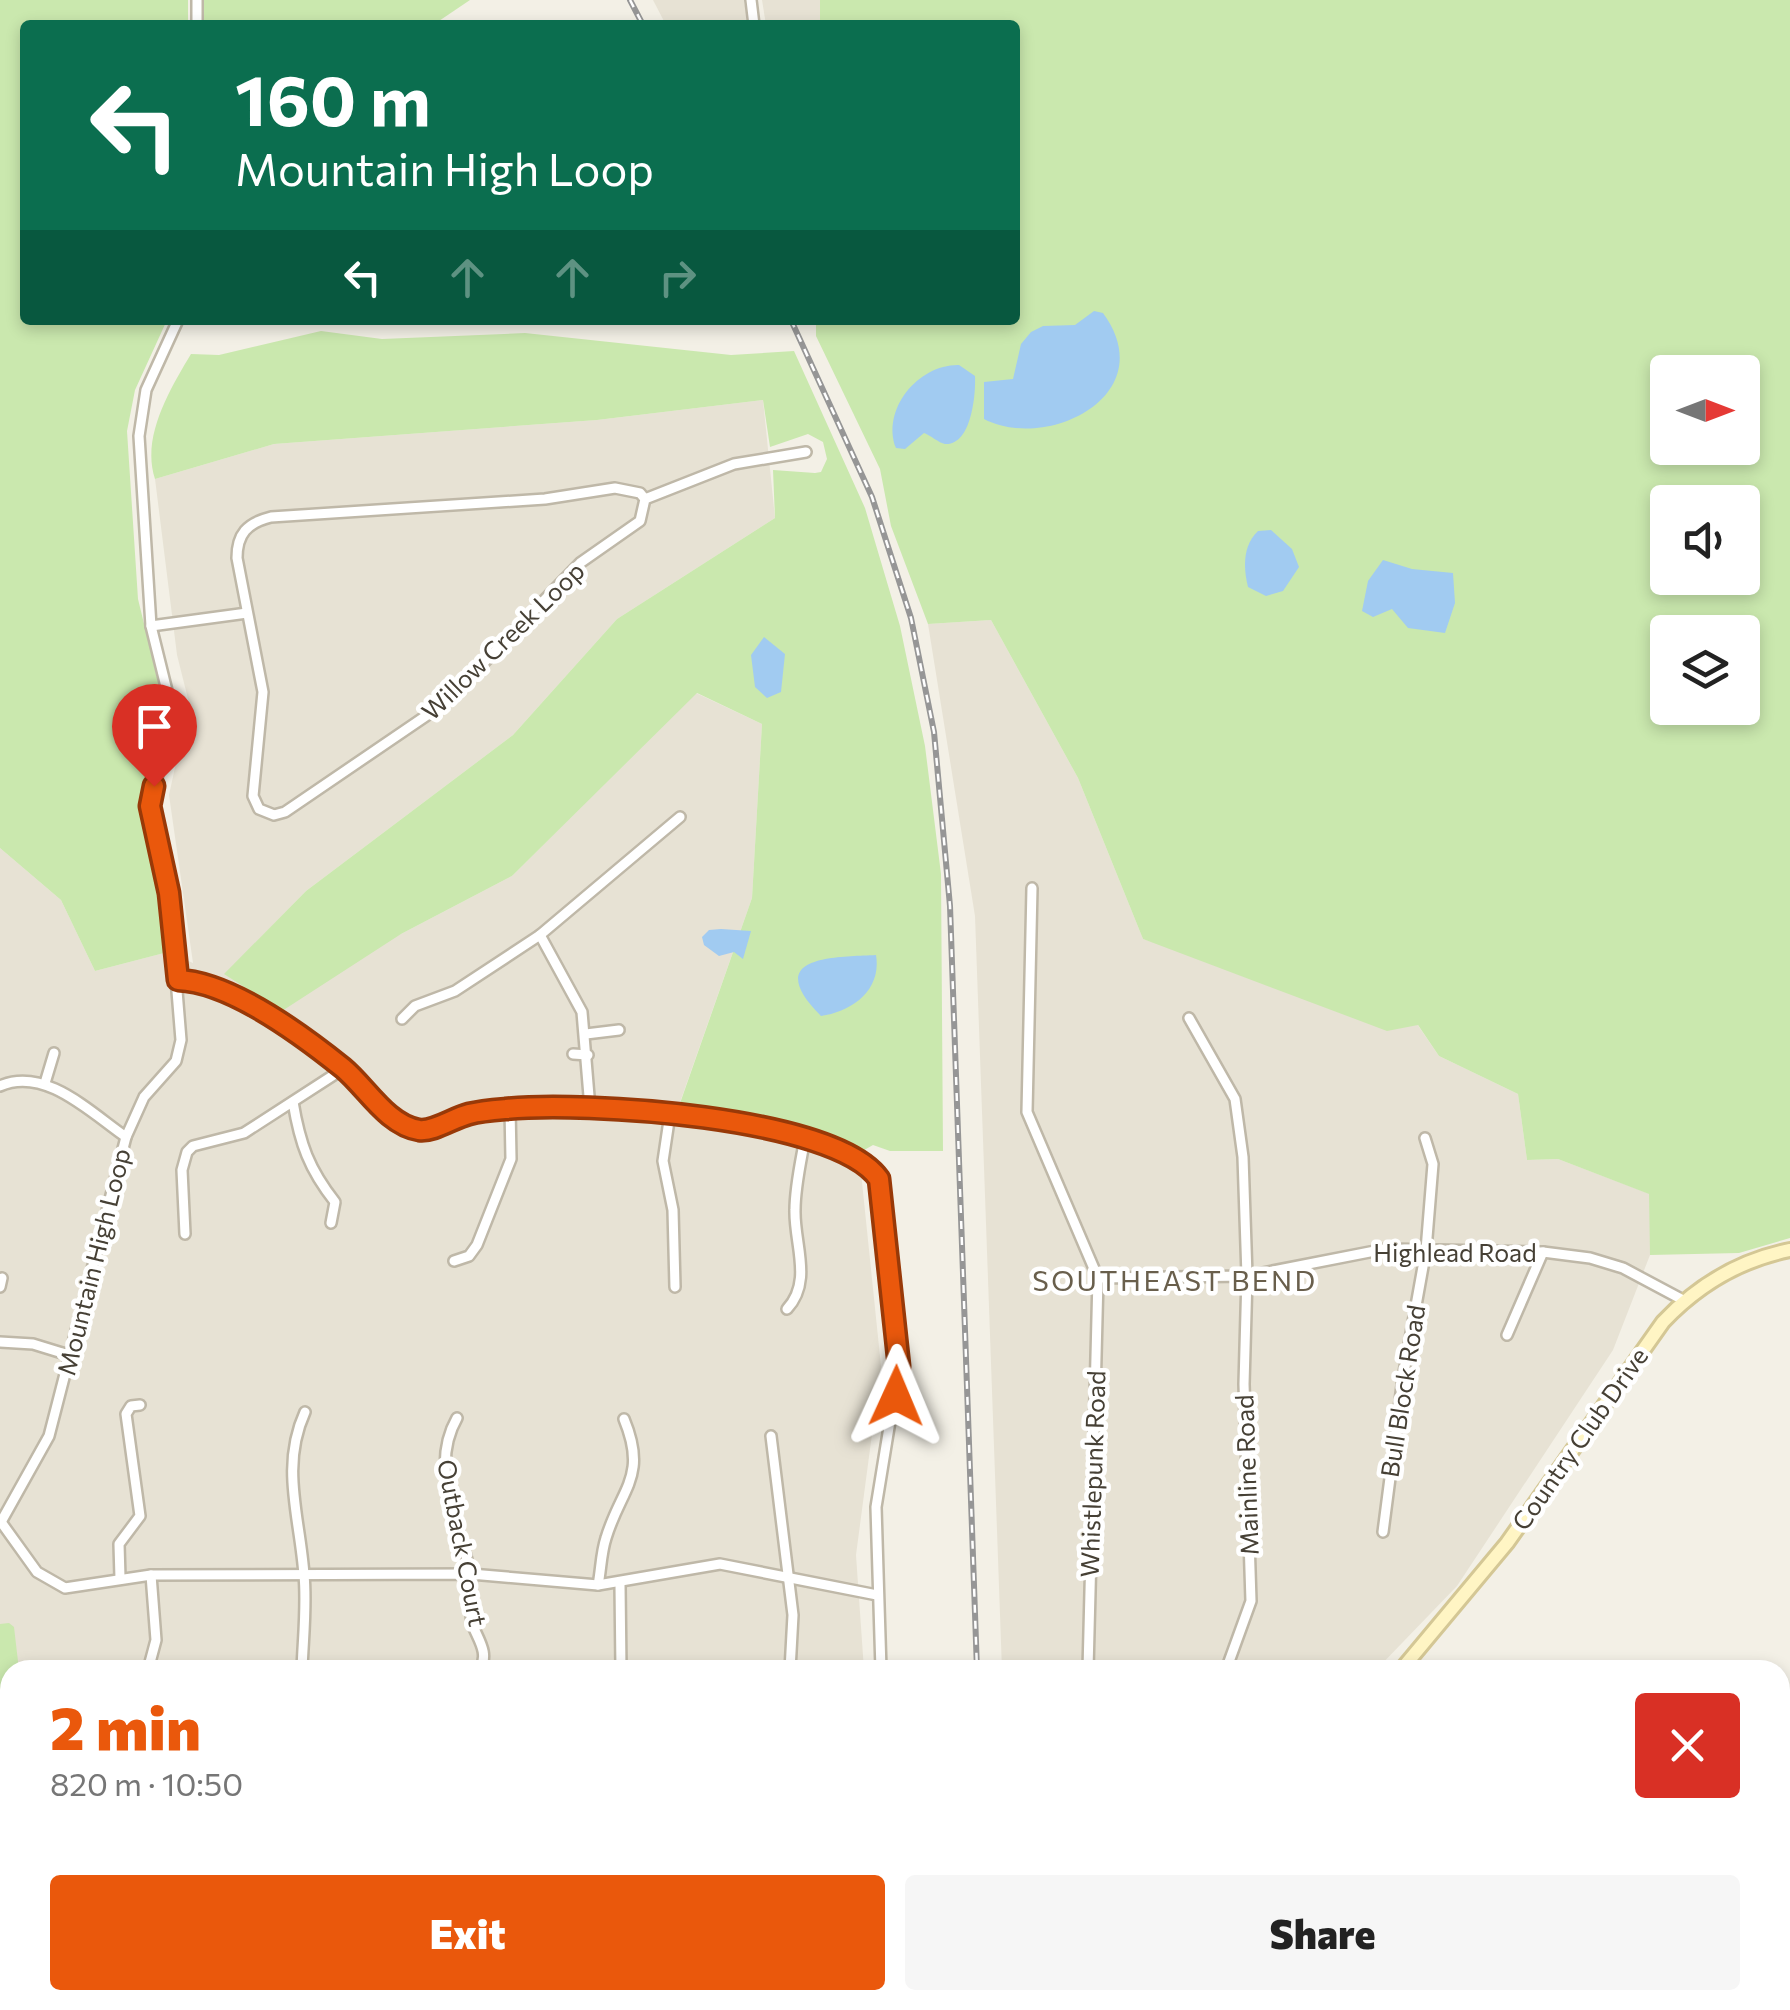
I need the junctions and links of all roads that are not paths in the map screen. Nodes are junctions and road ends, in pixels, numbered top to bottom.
1 (176, 325) edge
2 (806, 452) dead end
3 (645, 499) junction
4 (248, 613) junction
5 (152, 626) junction
6 (680, 817) dead end
7 (1032, 888) dead end
8 (540, 935) junction
9 (178, 980) junction
10 (402, 1018) dead end
11 (1189, 1018) dead end
12 (618, 1030) dead end
13 (586, 1034) junction
14 (54, 1053) dead end
15 (573, 1054) dead end
16 (588, 1055) junction
17 (343, 1068) junction
18 (45, 1083) junction
19 (0, 1086) edge
20 (293, 1102) junction
21 (510, 1108) junction
22 (590, 1108) junction
23 (670, 1114) junction
24 (126, 1137) junction
25 (805, 1138) junction
26 (1424, 1138) dead end
27 (331, 1223) dead end
28 (185, 1234) dead end
29 (1426, 1250) junction
30 (1790, 1250) edge
31 (1543, 1252) junction
32 (454, 1261) dead end
33 (1247, 1276) junction
34 (1098, 1278) junction
35 (675, 1287) dead end
36 (1684, 1300) junction
37 (787, 1308) dead end
38 (1507, 1334) dead end
39 (0, 1342) edge
40 (72, 1356) junction
41 (140, 1405) dead end
42 (306, 1412) dead end
43 (457, 1418) dead end
44 (624, 1419) dead end
45 (771, 1436) dead end
46 (0, 1522) edge
47 (1382, 1532) dead end
48 (471, 1574) junction
49 (151, 1575) junction
50 (788, 1576) junction
51 (305, 1577) junction
52 (120, 1578) junction
53 (620, 1585) junction
54 (598, 1586) junction
55 (876, 1595) junction
56 (151, 1660) edge
57 (302, 1660) edge
58 (481, 1660) edge
59 (621, 1660) edge
60 (791, 1660) edge
61 (880, 1660) edge
62 (1088, 1660) edge
63 (1230, 1660) edge
64 (1409, 1660) edge

1 - 5 street, Mountain High Loop
2 - 3 street
3 - 4 street, Willow Creek Loop
3 - 4 street, Willow Creek Loop
4 - 5 street
5 - 9 street, Mountain High Loop
6 - 8 street
7 - 34 street
8 - 10 street
8 - 13 street
9 - 17 street
9 - 24 street, Mountain High Loop
11 - 33 street, Mainline Road
12 - 13 street
13 - 16 street
14 - 18 street
15 - 16 street
16 - 22 street
17 - 20 street
17 - 21 street
18 - 19 street
18 - 24 street
20 - 27 street
20 - 28 street
21 - 22 street
21 - 32 street
22 - 23 street
23 - 25 street
23 - 35 street
24 - 40 street, Mountain High Loop
25 - 37 street
25 - 55 street
26 - 29 street, Bull Block Road
29 - 31 street, Highlead Road
29 - 33 street, Highlead Road
29 - 47 street, Bull Block Road
30 - 36 street, Country Club Drive
31 - 36 street, Highlead Road
31 - 38 street
33 - 34 street, Highlead Road
33 - 63 street, Mainline Road
34 - 62 street, Whistlepunk Road
36 - 64 street, Country Club Drive
39 - 40 street
40 - 46 street, Mountain High Loop
41 - 52 street
42 - 51 street
43 - 48 street, Outback Court
44 - 54 street
45 - 50 street
46 - 52 street, Mountain High Loop
48 - 51 street, Mountain High Loop
48 - 54 street, Mountain High Loop
48 - 58 street, Outback Court
49 - 51 street, Mountain High Loop
49 - 52 street, Mountain High Loop
49 - 56 street
50 - 53 street, Mountain High Loop
50 - 55 street, Mountain High Loop
50 - 60 street
51 - 57 street
53 - 54 street, Mountain High Loop
53 - 59 street
55 - 61 street

